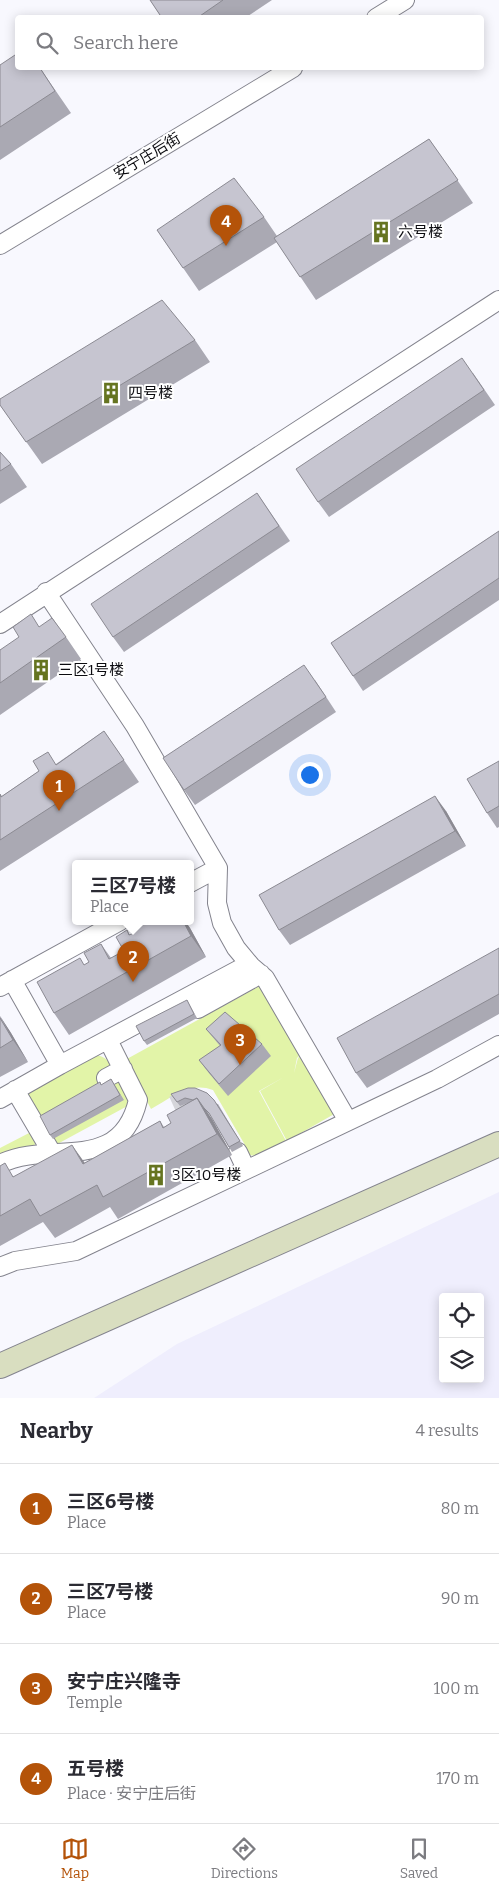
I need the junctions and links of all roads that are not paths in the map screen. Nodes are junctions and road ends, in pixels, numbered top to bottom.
1 (405, 0) edge
2 (381, 15) edge
3 (291, 70) edge
4 (0, 245) edge
5 (499, 300) edge
6 (46, 592) junction
7 (0, 624) edge
8 (218, 868) junction
9 (194, 881) edge
10 (113, 925) edge
11 (255, 969) junction
12 (6, 983) edge
13 (198, 1008) dead end
14 (108, 1040) junction
15 (499, 1045) edge
16 (60, 1065) junction
17 (123, 1070) junction
18 (106, 1078) dead end
19 (8, 1095) edge
20 (348, 1121) junction
21 (499, 1144) edge
22 (238, 1152) dead end
23 (52, 1154) junction
24 (0, 1164) edge
25 (246, 1170) junction
26 (0, 1267) edge
27 (0, 1366) edge

1 - 2 street
3 - 4 street, 安宁庄后街
5 - 6 street
6 - 7 street
6 - 8 street
8 - 9 street
8 - 11 street
10 - 12 street
11 - 13 street
11 - 14 street
11 - 20 street
12 - 16 street
14 - 16 street
14 - 17 street
15 - 20 street
16 - 19 street
17 - 18 street
17 - 23 street
19 - 23 street
20 - 25 street
21 - 27 street
22 - 25 street
23 - 24 street
25 - 26 street

